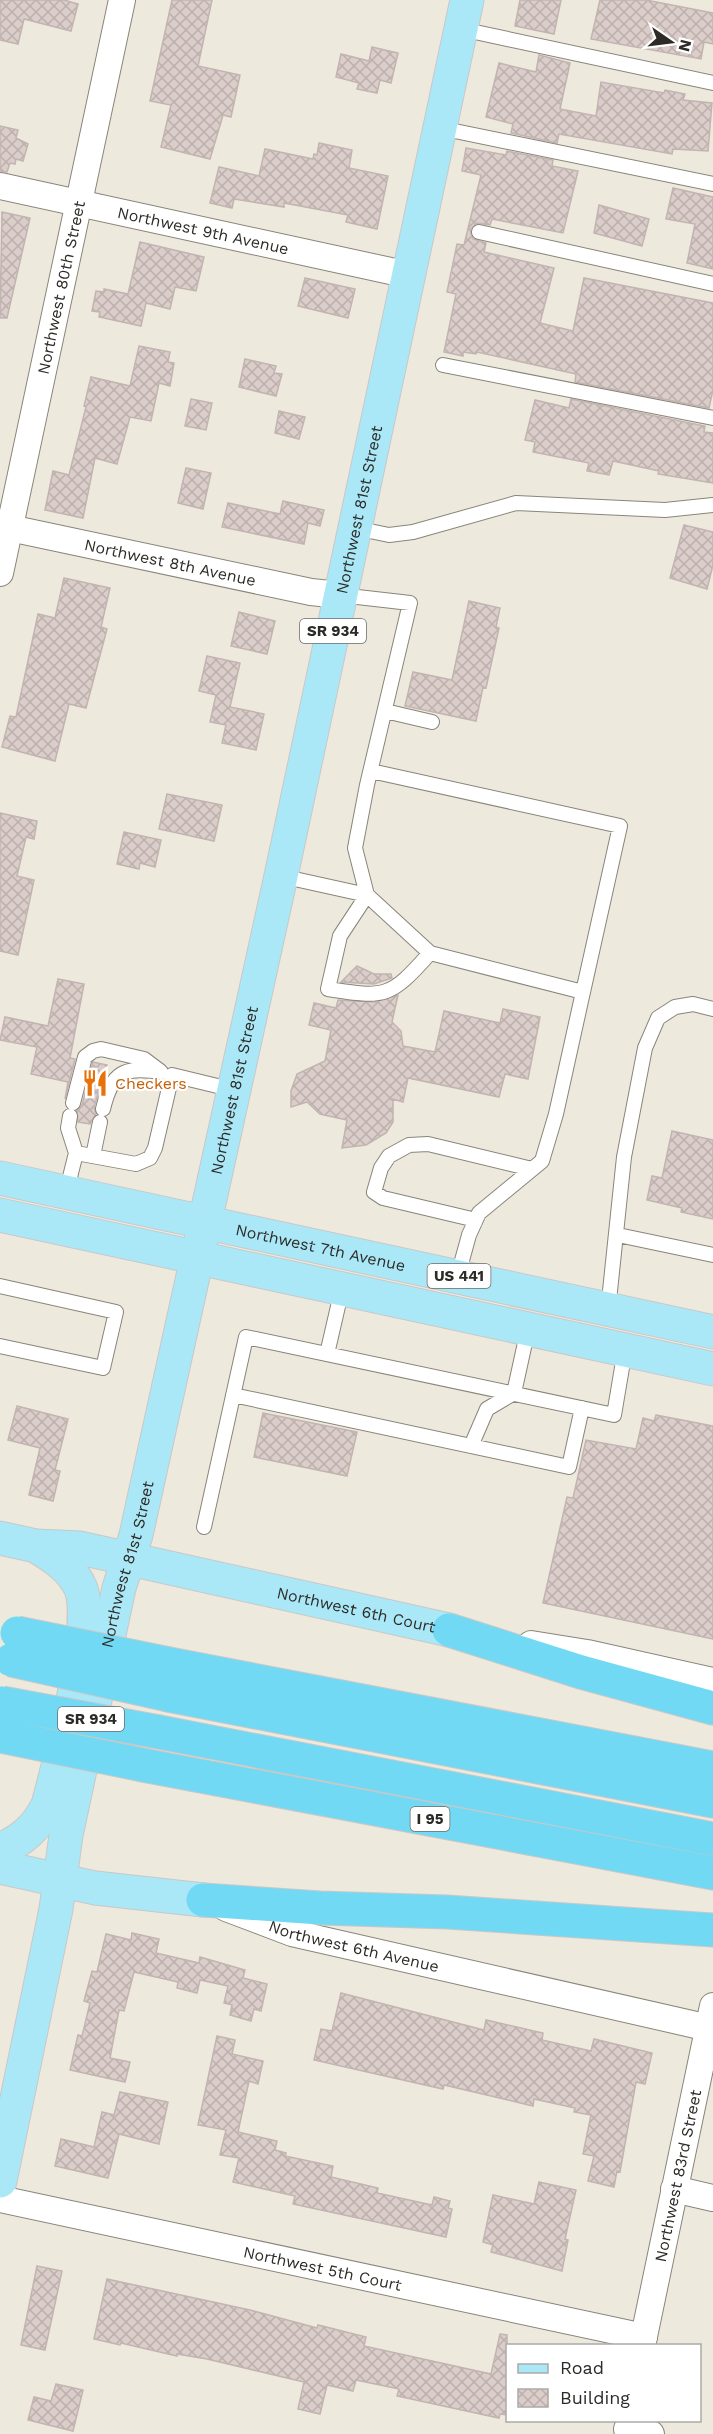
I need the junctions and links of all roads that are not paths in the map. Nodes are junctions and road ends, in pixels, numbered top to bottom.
1 (122, 0) edge
2 (464, 15) edge
3 (713, 82) edge
4 (440, 128) junction
5 (713, 184) edge
6 (0, 186) edge
7 (79, 203) junction
8 (479, 232) dead end
9 (409, 275) junction
10 (713, 284) edge
11 (443, 365) dead end
12 (713, 418) edge
13 (713, 505) edge
14 (5, 527) edge
15 (355, 528) junction
16 (0, 573) edge
17 (340, 595) junction
18 (385, 711) junction
19 (432, 722) dead end
20 (370, 771) junction
21 (281, 876) junction
22 (367, 895) junction
23 (430, 953) junction
24 (583, 992) junction
25 (713, 1009) edge
26 (166, 1073) junction
27 (234, 1090) junction
28 (76, 1153) junction
29 (93, 1156) junction
30 (532, 1169) junction
31 (0, 1178) edge
32 (66, 1193) junction
33 (0, 1215) edge
34 (476, 1220) junction
35 (204, 1222) junction
36 (618, 1235) junction
37 (713, 1255) edge
38 (196, 1257) junction
39 (458, 1275) junction
40 (0, 1286) edge
41 (342, 1288) junction
42 (608, 1310) junction
43 (528, 1329) junction
44 (713, 1332) edge
45 (0, 1346) edge
46 (625, 1349) junction
47 (327, 1354) junction
48 (713, 1368) edge
49 (514, 1393) junction
50 (233, 1395) junction
51 (582, 1408) junction
52 (471, 1446) junction
53 (204, 1527) dead end
54 (0, 1538) edge
55 (36, 1546) junction
56 (129, 1558) junction
57 (449, 1630) junction
58 (7, 1645) edge
59 (169, 1679) junction
60 (713, 1681) edge
61 (1, 1703) edge
62 (713, 1708) edge
63 (0, 1737) edge
64 (713, 1768) edge
65 (713, 1801) edge
66 (713, 1839) edge
67 (0, 1850) edge
68 (0, 1867) edge
69 (713, 1873) edge
70 (60, 1880) junction
71 (203, 1900) junction
72 (713, 1930) edge
73 (711, 2017) edge
74 (0, 2181) edge
75 (674, 2189) junction
76 (713, 2198) edge
77 (0, 2199) edge
78 (643, 2342) edge
79 (627, 2428) edge
80 (651, 2434) edge

1 - 7 street, Northwest 80th Street
2 - 3 lane
2 - 4 main road, Northwest 81st Street / SR 934
4 - 5 lane
4 - 9 main road, Northwest 81st Street / SR 934
6 - 7 street, Northwest 9th Avenue
7 - 9 street, Northwest 9th Avenue
7 - 14 street, Northwest 80th Street
8 - 10 lane
9 - 15 main road, Northwest 81st Street / SR 934
11 - 12 lane
13 - 15 lane
14 - 16 street, Northwest 80th Street
14 - 17 street, Northwest 8th Avenue
15 - 17 main road, Northwest 81st Street / SR 934
17 - 18 lane
17 - 21 main road, Northwest 81st Street / SR 934
18 - 19 lane
18 - 20 lane
20 - 22 lane
20 - 24 lane
21 - 22 lane
21 - 27 main road, Northwest 81st Street / SR 934
22 - 23 lane
22 - 23 lane
23 - 24 lane
24 - 30 lane
25 - 36 lane
26 - 27 lane
26 - 28 lane
26 - 29 lane
26 - 29 lane
27 - 35 main road, Northwest 81st Street / SR 934
28 - 29 lane
28 - 32 lane
30 - 34 lane
30 - 34 lane
31 - 32 main road, Northwest 7th Avenue / US 441
32 - 35 main road, Northwest 7th Avenue / US 441
33 - 38 main road, US 441
34 - 39 lane
35 - 38 main road, Northwest 81st Street / SR 934
35 - 39 main road, Northwest 7th Avenue / US 441
36 - 37 lane
36 - 42 lane
38 - 41 main road, US 441
38 - 56 main road, Northwest 81st Street / SR 934
39 - 42 main road, Northwest 7th Avenue / US 441
40 - 45 lane
41 - 43 main road, US 441
41 - 47 lane
42 - 44 main road, Northwest 7th Avenue / US 441
43 - 46 main road, US 441
43 - 49 lane
46 - 48 main road, US 441
46 - 51 lane
47 - 49 lane
47 - 50 lane
49 - 51 lane
49 - 52 lane
50 - 52 lane
50 - 53 lane
51 - 52 lane
54 - 55 main road, Northwest 6th Court
55 - 56 main road, Northwest 6th Court
55 - 67 main road
56 - 57 main road, Northwest 6th Court
56 - 70 main road, Northwest 81st Street / SR 934
57 - 60 street, Northwest 6th Court
57 - 62 highway
58 - 59 highway, bridge
59 - 64 highway
59 - 65 highway
61 - 66 highway, bridge
63 - 69 highway, I 95, bridge
68 - 70 main road, Northwest 6th Avenue
70 - 71 main road, Northwest 6th Avenue
70 - 74 main road, Northwest 81st Street / SR 934
71 - 72 highway
71 - 73 street, Northwest 6th Avenue
73 - 75 street, Northwest 83rd Street
75 - 76 street
75 - 78 street, Northwest 83rd Street
77 - 78 street, Northwest 5th Court
79 - 80 street

